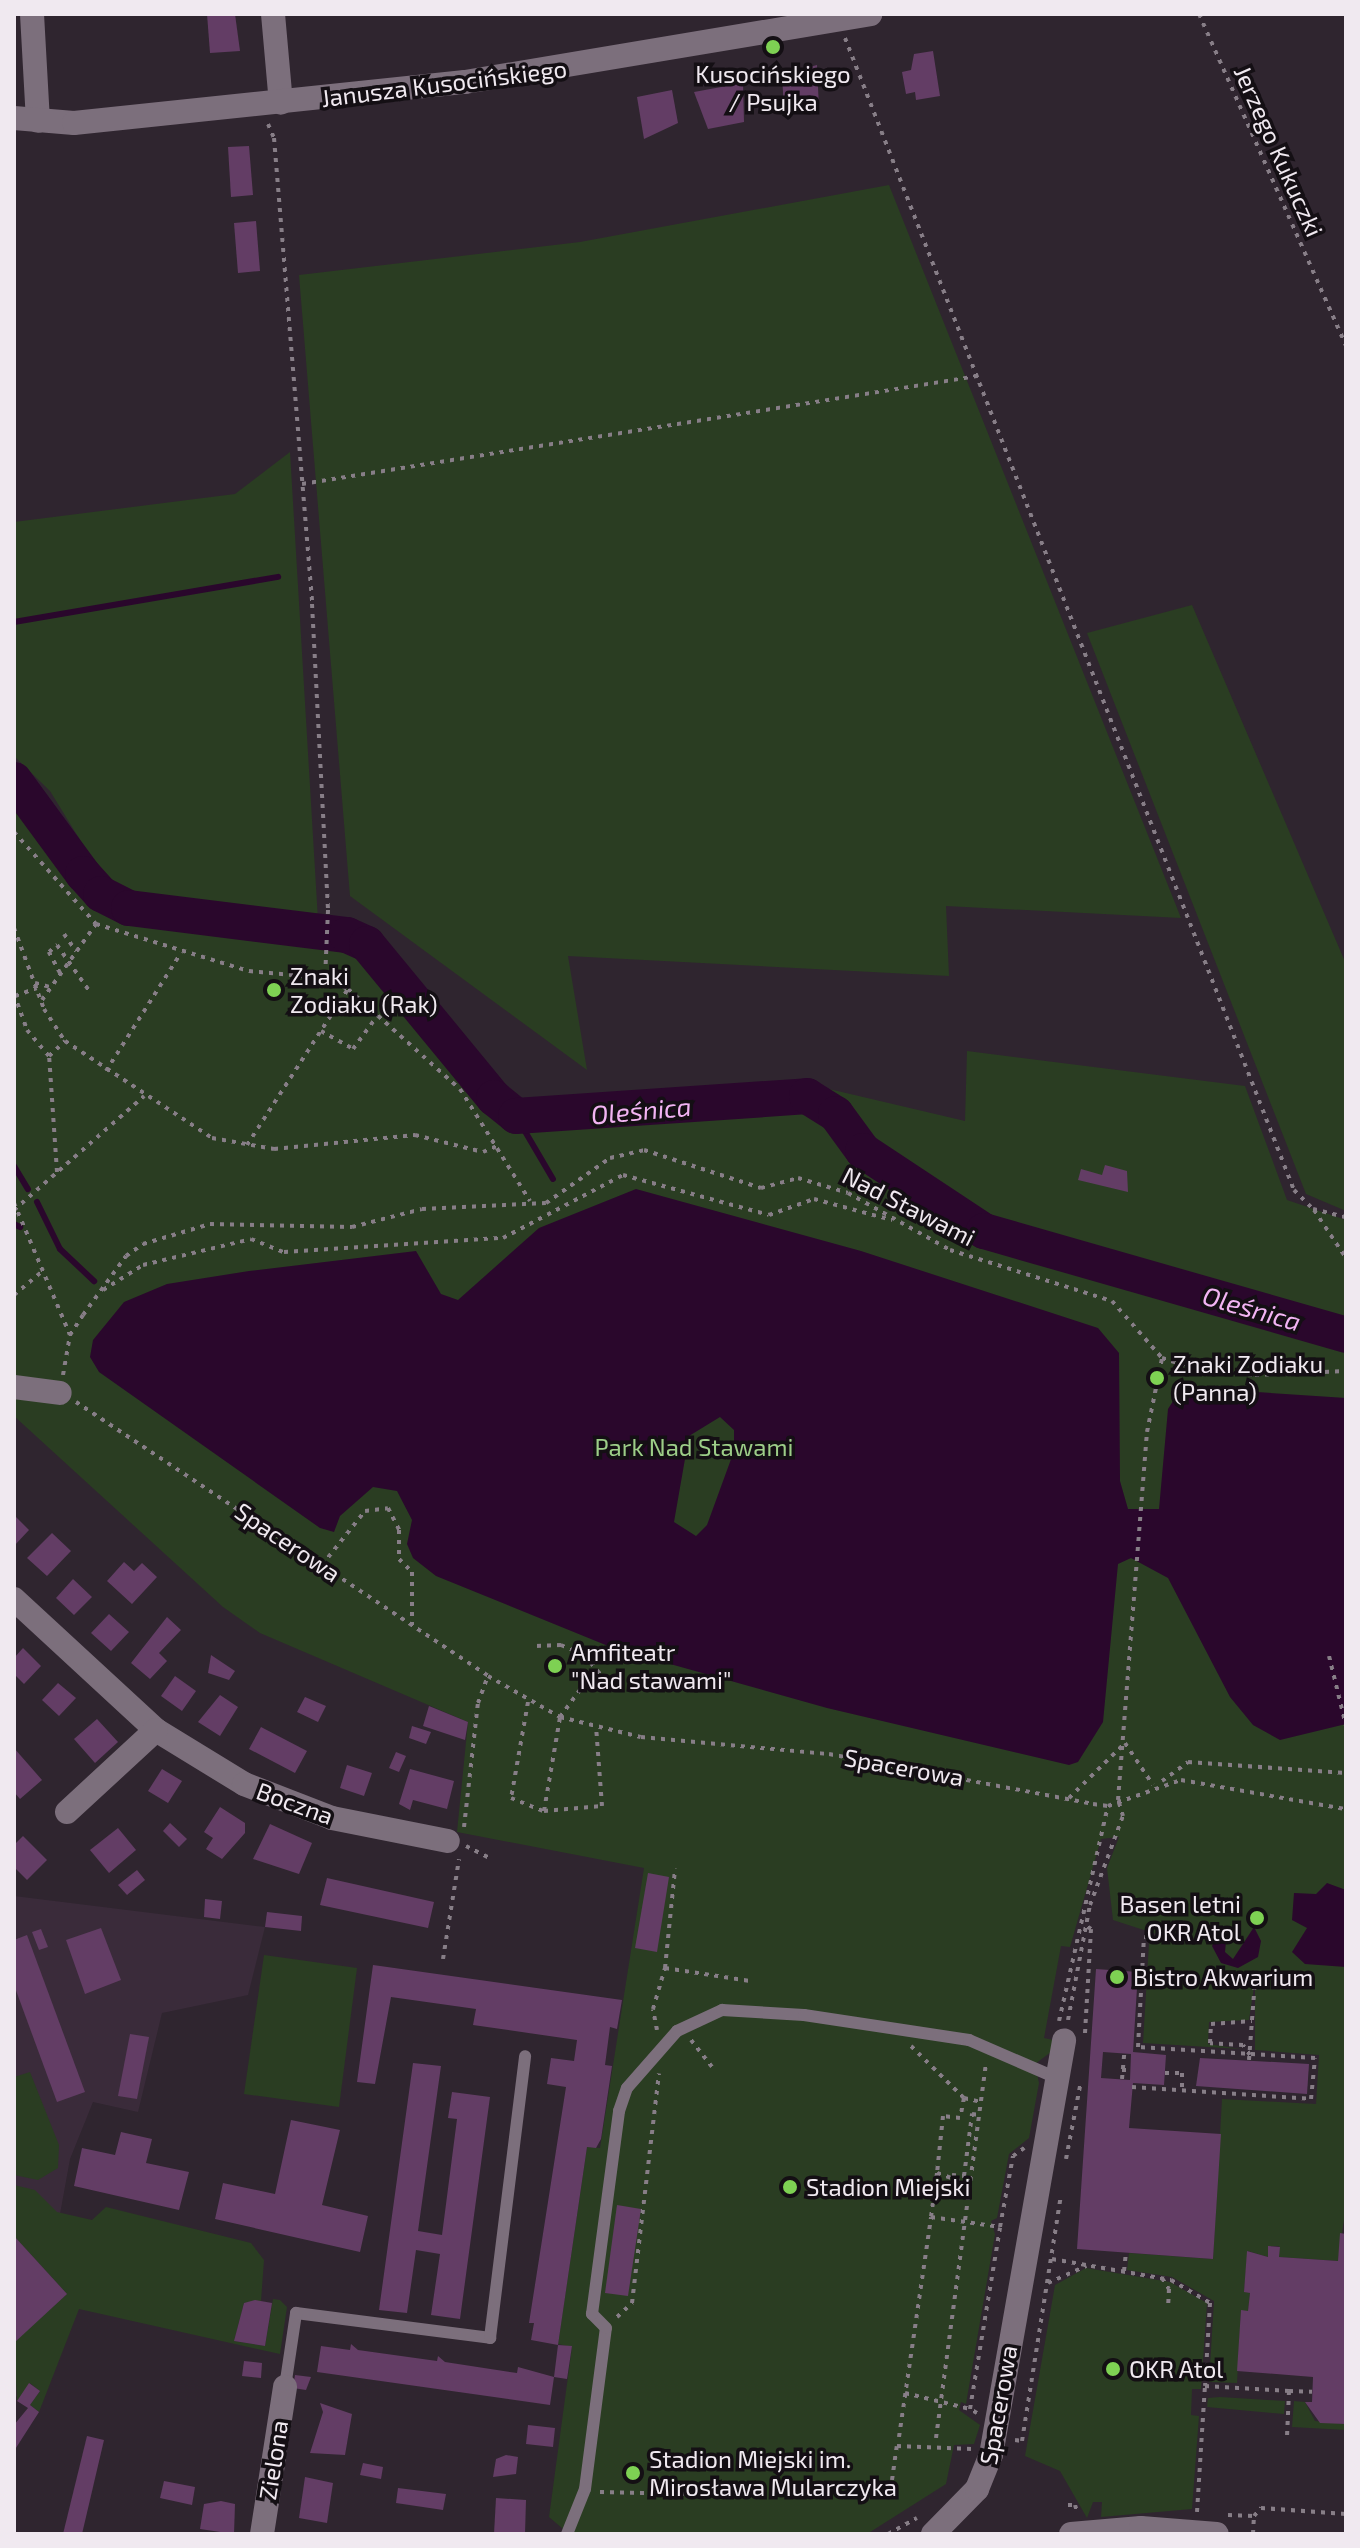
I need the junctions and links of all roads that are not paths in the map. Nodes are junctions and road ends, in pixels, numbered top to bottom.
1 (32, 14) edge
2 (273, 14) edge
3 (858, 16) edge
4 (272, 104) junction
5 (26, 120) edge
6 (14, 1387) edge
7 (60, 1393) road end
8 (14, 1599) edge
9 (156, 1730) junction
10 (67, 1812) dead end
11 (455, 1843) road end
12 (1061, 2032) road end
13 (525, 2056) dead end
14 (1068, 2080) junction
15 (285, 2387) joint
16 (1217, 2521) edge
17 (262, 2534) edge
18 (567, 2534) edge
19 (933, 2534) edge
20 (1071, 2534) edge

1 - 5 street
2 - 4 street
3 - 4 street, Janusza Kusocińskiego
4 - 5 street, Janusza Kusocińskiego
6 - 7 street
8 - 9 street, Boczna
9 - 10 street
9 - 11 street, Boczna
12 - 14 street, Spacerowa
13 - 15 lane
14 - 18 lane
14 - 19 street, Spacerowa
15 - 17 street, Zielona
16 - 20 street

